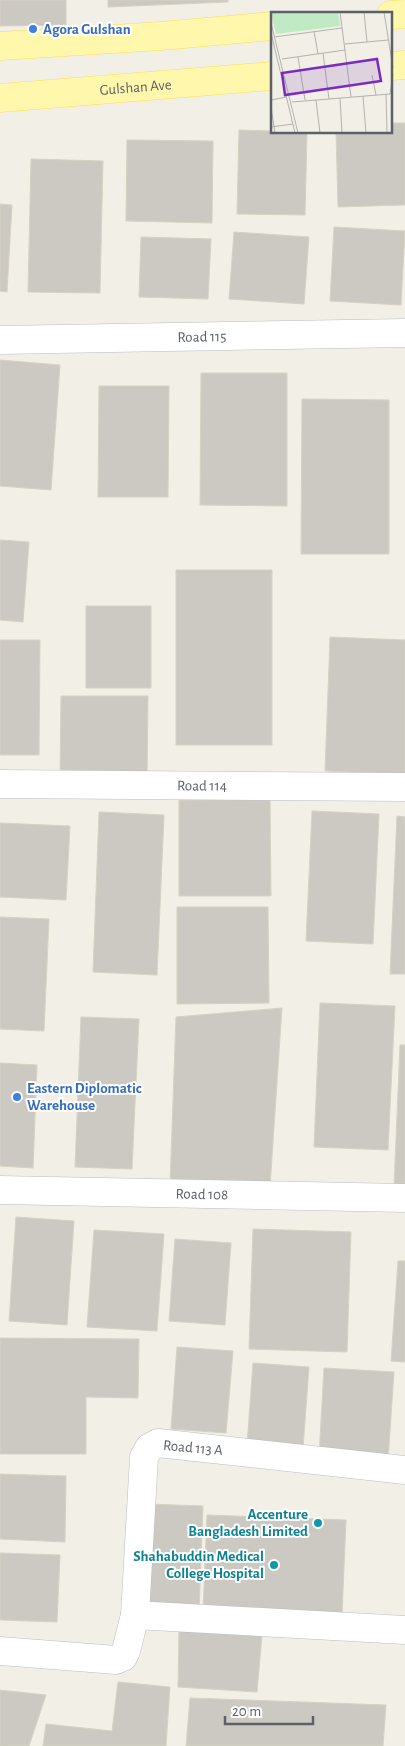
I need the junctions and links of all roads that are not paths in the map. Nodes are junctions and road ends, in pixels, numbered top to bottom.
1 (405, 14) edge
2 (392, 15) edge
3 (271, 26) edge
4 (0, 46) edge
5 (405, 65) edge
6 (392, 66) edge
7 (271, 76) edge
8 (0, 98) edge
9 (405, 333) edge
10 (0, 340) edge
11 (0, 784) edge
12 (405, 788) edge
13 (0, 1190) edge
14 (405, 1198) edge
15 (405, 1470) edge
16 (135, 1615) junction
17 (405, 1630) edge
18 (0, 1651) edge

1 - 2 main road
3 - 4 main road
5 - 6 main road
7 - 8 main road, Gulshan Ave
9 - 10 street, Road 115
11 - 12 street, Road 114
13 - 14 street, Road 108
15 - 16 street, Road 113 A
16 - 17 street
16 - 18 street, Road 113 A

